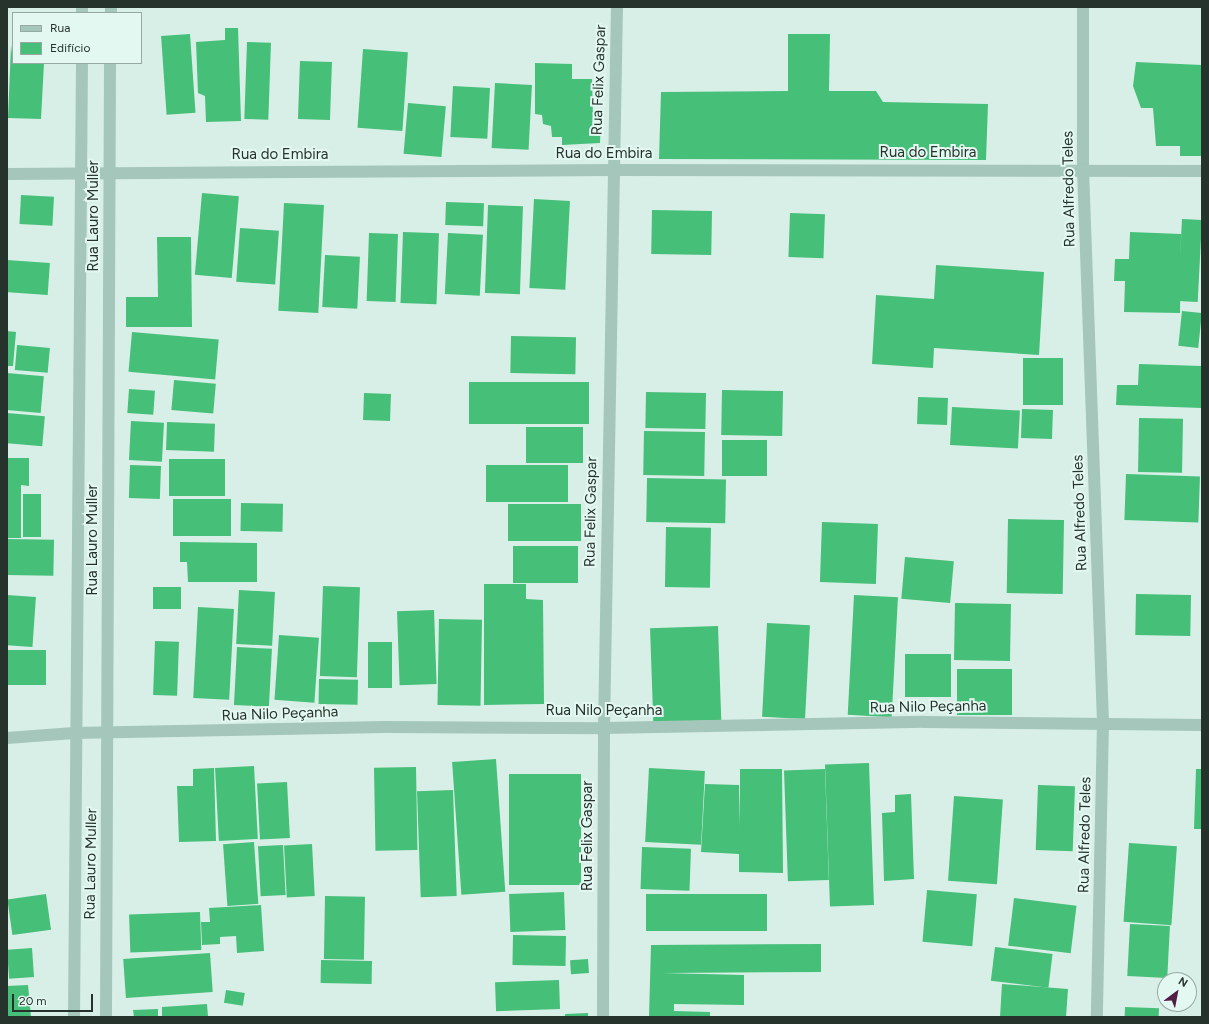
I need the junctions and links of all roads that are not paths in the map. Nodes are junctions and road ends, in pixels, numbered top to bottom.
1 (617, 7) edge
2 (1084, 7) edge
3 (82, 64) edge
4 (110, 64) edge
5 (1083, 169) junction
6 (613, 170) junction
7 (1202, 171) edge
8 (110, 172) junction
9 (82, 173) junction
10 (7, 174) edge
11 (1103, 722) junction
12 (1202, 725) edge
13 (604, 728) junction
14 (74, 733) junction
15 (109, 735) junction
16 (7, 738) edge
17 (74, 1017) edge
18 (106, 1017) edge
19 (603, 1017) edge
20 (1097, 1017) edge

1 - 6 street, Rua Felix Gaspar
2 - 5 street, Rua Alfredo Teles
3 - 9 street, Rua Lauro Muller
4 - 8 street, Rua Lauro Muller
5 - 6 street, Rua do Embira
5 - 7 street, Rua do Embira
5 - 11 street, Rua Alfredo Teles
6 - 8 street, Rua do Embira
6 - 13 street, Rua Felix Gaspar
8 - 9 street, Rua do Embira
8 - 15 street, Rua Lauro Muller
9 - 10 street, Rua do Embira
9 - 14 street, Rua Lauro Muller
11 - 12 street, Rua Nilo Peçanha
11 - 13 street, Rua Nilo Peçanha
11 - 20 street, Rua Alfredo Teles
13 - 15 street, Rua Nilo Peçanha
13 - 19 street, Rua Felix Gaspar
14 - 15 street, Rua Nilo Peçanha
14 - 16 street, Rua Nilo Peçanha
14 - 17 street, Rua Lauro Muller
15 - 18 street, Rua Lauro Muller

